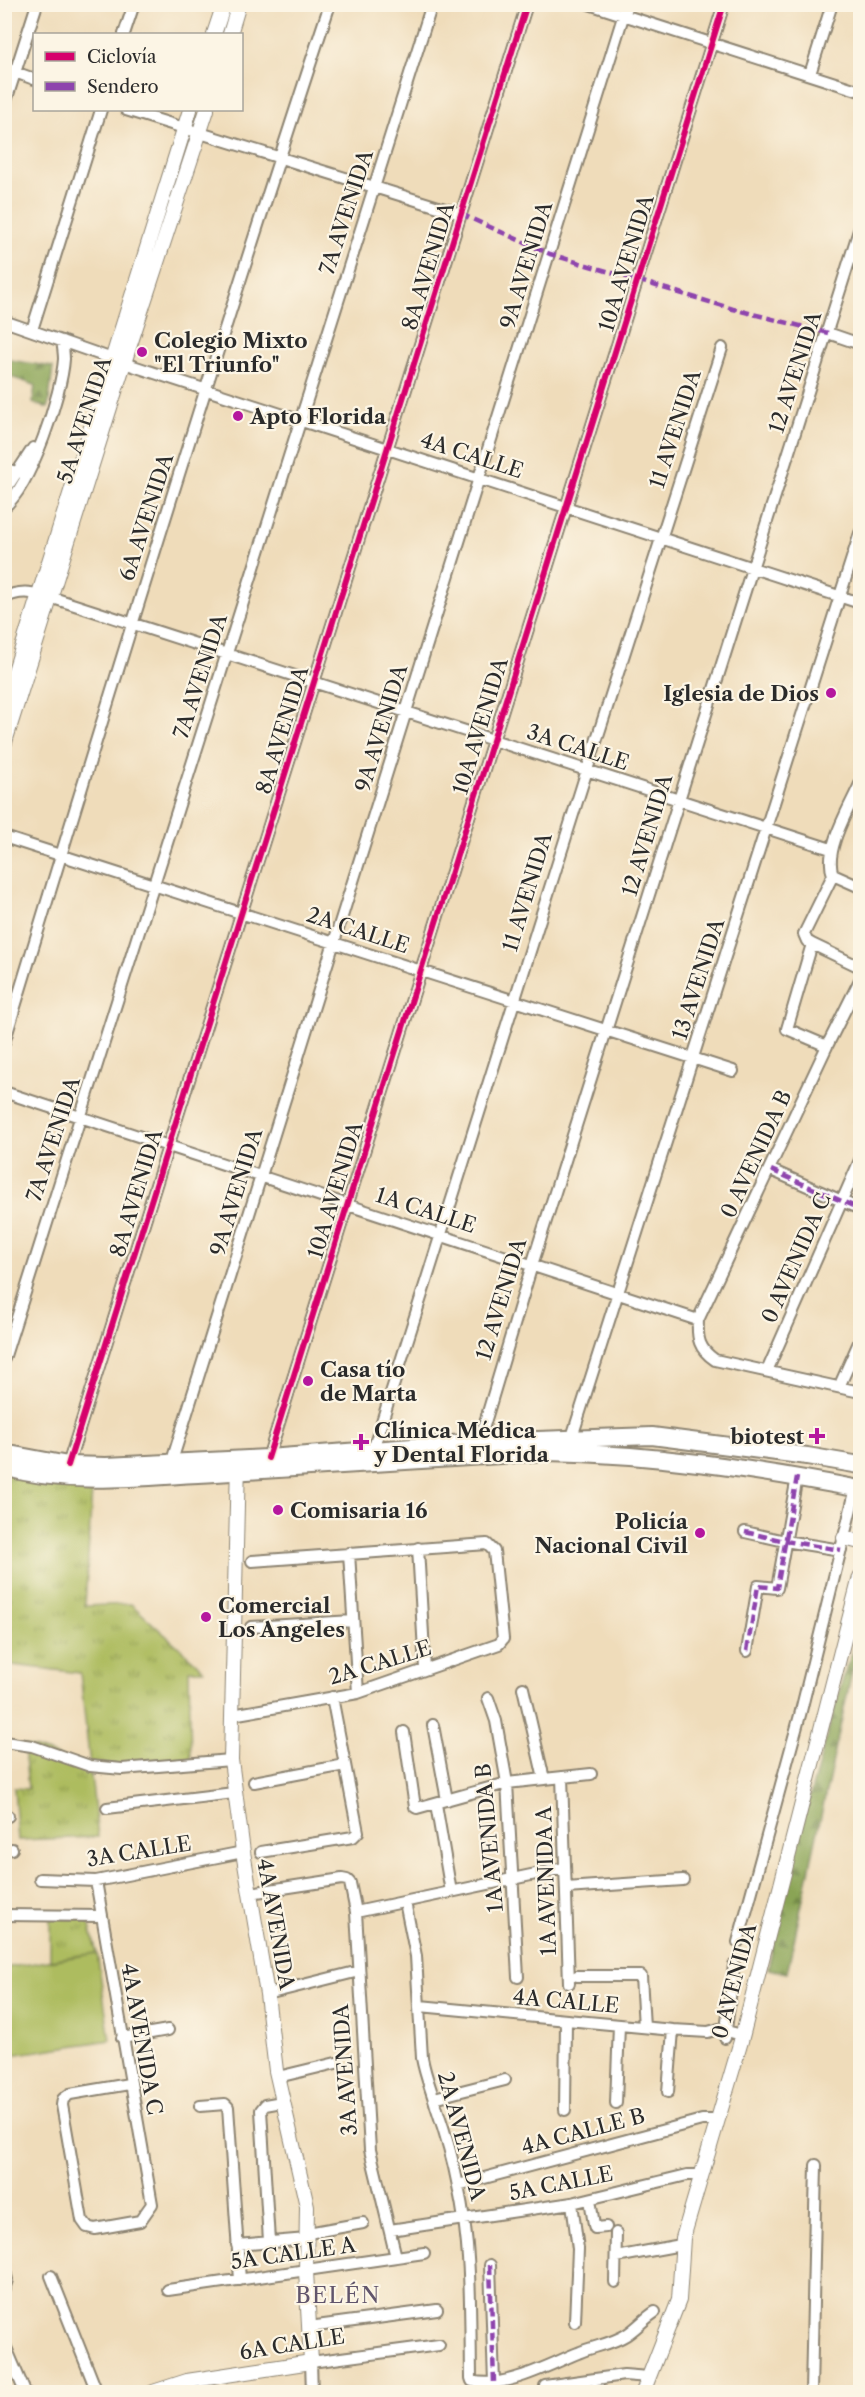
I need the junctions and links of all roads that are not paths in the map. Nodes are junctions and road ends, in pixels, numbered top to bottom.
1 (37, 4) edge
2 (134, 4) edge
3 (224, 4) edge
4 (239, 4) edge
5 (330, 4) edge
6 (432, 4) edge
7 (527, 4) edge
8 (589, 4) edge
9 (724, 4) edge
10 (832, 4) edge
11 (626, 10) edge
12 (124, 33) edge
13 (214, 33) edge
14 (230, 33) edge
15 (712, 43) junction
16 (10, 71) edge
17 (810, 74) junction
18 (33, 79) edge
19 (861, 90) edge
20 (4, 107) edge
21 (101, 111) edge
22 (129, 111) edge
23 (190, 111) edge
24 (207, 111) edge
25 (184, 128) junction
26 (200, 132) junction
27 (279, 157) junction
28 (374, 186) junction
29 (461, 214) junction
30 (861, 227) edge
31 (4, 321) edge
32 (32, 330) junction
33 (828, 333) junction
34 (62, 341) junction
35 (861, 344) edge
36 (722, 348) dead end
37 (118, 360) junction
38 (207, 389) junction
39 (50, 417) junction
40 (301, 420) junction
41 (388, 448) junction
42 (4, 468) edge
43 (18, 473) junction
44 (479, 478) junction
45 (4, 492) edge
46 (4, 507) edge
47 (566, 507) junction
48 (861, 533) edge
49 (661, 537) junction
50 (752, 567) junction
51 (44, 595) junction
52 (840, 596) junction
53 (4, 598) edge
54 (861, 603) edge
55 (133, 623) junction
56 (227, 654) junction
57 (314, 682) junction
58 (4, 706) edge
59 (406, 712) junction
60 (493, 740) junction
61 (4, 745) edge
62 (586, 770) junction
63 (861, 784) edge
64 (678, 800) junction
65 (766, 828) junction
66 (4, 837) edge
67 (831, 849) junction
68 (61, 855) junction
69 (833, 875) junction
70 (154, 885) junction
71 (861, 887) edge
72 (241, 913) junction
73 (334, 943) junction
74 (812, 944) junction
75 (861, 967) edge
76 (420, 971) junction
77 (861, 980) edge
78 (514, 1001) junction
79 (606, 1030) junction
80 (4, 1043) edge
81 (827, 1046) junction
82 (693, 1058) junction
83 (733, 1071) dead end
84 (4, 1092) edge
85 (81, 1118) junction
86 (168, 1146) junction
87 (861, 1160) edge
88 (771, 1170) junction
89 (261, 1176) junction
90 (842, 1201) junction
91 (347, 1205) junction
92 (861, 1209) edge
93 (440, 1235) junction
94 (532, 1265) junction
95 (618, 1294) junction
96 (698, 1320) junction
97 (861, 1340) edge
98 (4, 1359) edge
99 (767, 1371) junction
100 (839, 1387) junction
101 (861, 1392) edge
102 (652, 1436) junction
103 (572, 1437) junction
104 (478, 1449) junction
105 (373, 1450) junction
106 (4, 1453) edge
107 (596, 1454) junction
108 (171, 1464) junction
109 (269, 1464) junction
110 (68, 1465) junction
111 (238, 1465) junction
112 (861, 1465) edge
113 (4, 1467) edge
114 (798, 1477) junction
115 (858, 1489) edge
116 (745, 1532) dead end
117 (785, 1541) junction
118 (861, 1542) edge
119 (843, 1544) junction
120 (418, 1548) junction
121 (349, 1553) junction
122 (252, 1561) dead end
123 (861, 1576) edge
124 (353, 1622) junction
125 (251, 1627) dead end
126 (747, 1651) dead end
127 (425, 1669) junction
128 (523, 1688) dead end
129 (358, 1693) junction
130 (332, 1697) junction
131 (488, 1698) dead end
132 (232, 1715) junction
133 (433, 1725) dead end
134 (404, 1732) dead end
135 (4, 1742) edge
136 (231, 1760) junction
137 (345, 1765) junction
138 (591, 1774) dead end
139 (562, 1777) junction
140 (544, 1779) junction
141 (254, 1782) dead end
142 (507, 1783) junction
143 (234, 1793) junction
144 (441, 1802) junction
145 (107, 1808) dead end
146 (243, 1852) junction
147 (261, 1852) dead end
148 (564, 1868) junction
149 (40, 1879) dead end
150 (513, 1879) junction
151 (683, 1880) dead end
152 (96, 1881) junction
153 (566, 1888) junction
154 (451, 1892) junction
155 (250, 1893) junction
156 (405, 1902) junction
157 (356, 1912) junction
158 (4, 1915) edge
159 (102, 1916) junction
160 (738, 1942) dead end
161 (734, 1965) dead end
162 (359, 1971) junction
163 (518, 1977) dead end
164 (267, 1995) junction
165 (420, 2006) junction
166 (566, 2021) junction
167 (619, 2025) junction
168 (644, 2027) junction
169 (168, 2030) dead end
170 (673, 2030) junction
171 (726, 2034) junction
172 (122, 2038) junction
173 (741, 2038) junction
174 (336, 2063) dead end
175 (279, 2077) junction
176 (505, 2080) dead end
177 (129, 2084) junction
178 (668, 2092) dead end
179 (434, 2098) junction
180 (282, 2103) junction
181 (616, 2103) dead end
182 (200, 2106) dead end
183 (565, 2110) dead end
184 (718, 2120) junction
185 (816, 2165) dead end
186 (702, 2175) junction
187 (458, 2185) junction
188 (590, 2199) junction
189 (572, 2203) junction
190 (465, 2220) junction
191 (363, 2223) dead end
192 (390, 2230) junction
193 (307, 2236) junction
194 (269, 2241) junction
195 (237, 2245) junction
196 (681, 2245) junction
197 (424, 2253) dead end
198 (396, 2257) junction
199 (616, 2258) junction
200 (490, 2265) dead end
201 (4, 2266) edge
202 (306, 2271) junction
203 (51, 2276) dead end
204 (240, 2280) junction
205 (615, 2282) dead end
206 (5, 2288) edge
207 (168, 2290) dead end
208 (437, 2310) dead end
209 (655, 2312) dead end
210 (575, 2322) dead end
211 (309, 2327) junction
212 (4, 2343) edge
213 (439, 2345) dead end
214 (311, 2362) junction
215 (648, 2377) junction
216 (598, 2379) junction
217 (494, 2382) junction
218 (546, 2386) dead end
219 (188, 2387) edge
220 (25, 2392) edge
221 (97, 2392) edge
222 (153, 2392) edge
223 (312, 2392) edge
224 (597, 2392) edge
225 (644, 2392) edge
226 (811, 2392) edge

1 - 16 street
2 - 12 street
3 - 13 street
4 - 14 street
5 - 27 street, 6A AVENIDA
6 - 28 street, 7A AVENIDA
7 - 29 street, 8A AVENIDA
8 - 11 street
9 - 15 street, 10A AVENIDA
10 - 17 street
11 - 15 street
11 - 44 street, 9A AVENIDA
15 - 17 street
15 - 47 street, 10A AVENIDA
16 - 18 street
16 - 20 street
17 - 19 street
21 - 32 street
22 - 25 street
23 - 25 street, 5A AVENIDA
24 - 26 street, 5A AVENIDA
25 - 26 street
25 - 37 street, 5A AVENIDA
26 - 27 street
26 - 37 street, 5A AVENIDA
27 - 28 street
27 - 38 street, 6A AVENIDA
28 - 29 street
28 - 40 street, 7A AVENIDA
29 - 41 street, 8A AVENIDA
30 - 33 street, 12 AVENIDA
31 - 32 street, 4A CALLE
32 - 34 street, 4A CALLE
33 - 35 street
33 - 50 street, 12 AVENIDA
34 - 37 street, 4A CALLE
34 - 39 street
36 - 49 street, 11 AVENIDA
37 - 38 street, 4A CALLE
37 - 51 street, 5A AVENIDA
38 - 40 street, 4A CALLE
38 - 55 street, 6A AVENIDA
39 - 43 street
39 - 46 street
40 - 41 street, 4A CALLE
40 - 56 street, 7A AVENIDA
41 - 44 street, 4A CALLE
41 - 57 street, 8A AVENIDA
42 - 43 street
43 - 45 street
44 - 47 street, 4A CALLE
44 - 59 street, 9A AVENIDA
47 - 49 street, 4A CALLE
47 - 60 street, 10A AVENIDA
48 - 52 street, 13 AVENIDA
49 - 50 street, 4A CALLE
49 - 62 street, 11 AVENIDA
50 - 52 street, 4A CALLE
50 - 64 street, 12 AVENIDA
51 - 53 street, 3A CALLE
51 - 55 street, 3A CALLE
51 - 58 street, 5A AVENIDA
51 - 61 street, 5A AVENIDA
52 - 54 street, 4A CALLE
52 - 65 street, 13 AVENIDA
55 - 56 street, 3A CALLE
55 - 68 street, 6A AVENIDA
56 - 57 street, 3A CALLE
56 - 70 street, 7A AVENIDA
57 - 59 street, 3A CALLE
57 - 72 street, 8A AVENIDA
59 - 60 street, 3A CALLE
59 - 73 street, 9A AVENIDA
60 - 62 street, 3A CALLE
60 - 76 street, 10A AVENIDA
62 - 64 street, 3A CALLE
62 - 78 street, 11 AVENIDA
63 - 67 street
64 - 65 street, 3A CALLE
64 - 79 street, 12 AVENIDA
65 - 67 street, 3A CALLE
65 - 82 street, 13 AVENIDA
66 - 68 street, 2A CALLE
67 - 69 street
68 - 70 street, 2A CALLE
68 - 80 street, 6A AVENIDA
69 - 71 street
69 - 74 street
70 - 72 street, 2A CALLE
70 - 85 street, 7A AVENIDA
72 - 73 street, 2A CALLE
72 - 86 street, 8A AVENIDA
73 - 76 street, 2A CALLE
73 - 89 street, 9A AVENIDA
74 - 75 street
74 - 81 street
76 - 78 street, 2A CALLE
76 - 91 street, 10A AVENIDA
77 - 81 street, 0 AVENIDA B
78 - 79 street, 2A CALLE
78 - 93 street, 11 AVENIDA
79 - 82 street, 2A CALLE
79 - 94 street, 12 AVENIDA
81 - 88 street, 0 AVENIDA B
82 - 83 street, 2A CALLE
82 - 95 street, 13 AVENIDA
84 - 85 street, 1A CALLE
85 - 86 street, 1A CALLE
85 - 98 street, 7A AVENIDA
86 - 89 street, 1A CALLE
86 - 110 street, 8A AVENIDA
87 - 90 street, 0 AVENIDA C
88 - 90 street
88 - 96 street, 0 AVENIDA B
89 - 91 street, 1A CALLE
89 - 108 street, 9A AVENIDA
90 - 92 street
90 - 99 street, 0 AVENIDA C
91 - 93 street, 1A CALLE
91 - 109 street, 10A AVENIDA
93 - 94 street, 1A CALLE
93 - 105 street, 11 AVENIDA
94 - 95 street, 1A CALLE
94 - 104 street, 12 AVENIDA
95 - 96 street, 1A CALLE
95 - 103 street, 13 AVENIDA
96 - 99 street
97 - 100 street
99 - 100 street
100 - 101 street
102 - 103 main road
102 - 107 main road
102 - 112 main road
103 - 104 main road
104 - 105 main road
104 - 107 main road
104 - 109 main road
105 - 109 main road
106 - 110 main road
107 - 114 main road
108 - 110 main road
108 - 111 main road
109 - 111 main road
111 - 113 main road
111 - 132 street, 4A AVENIDA
114 - 115 main road
114 - 117 street
115 - 119 street
116 - 117 street
117 - 119 street
117 - 126 street
118 - 119 street
119 - 160 street
120 - 121 street
120 - 127 street
120 - 127 street, 2A CALLE
121 - 122 street
121 - 124 street
123 - 173 street, 0 AVENIDA
124 - 125 street
124 - 129 street
127 - 129 street, 2A CALLE
128 - 140 street, 1A AVENIDA A
129 - 130 street, 2A CALLE
130 - 132 street, 2A CALLE
130 - 137 street
131 - 142 street, 1A AVENIDA B
132 - 136 street, 4A AVENIDA
133 - 144 street
134 - 144 street
135 - 136 street
136 - 143 street, 4A AVENIDA
137 - 141 street
137 - 147 street
138 - 139 street
139 - 140 street
139 - 148 street, 1A AVENIDA A
140 - 142 street
142 - 144 street
142 - 150 street, 1A AVENIDA B
143 - 145 street
143 - 146 street, 4A AVENIDA
144 - 154 street
146 - 152 street, 3A CALLE
146 - 155 street, 4A AVENIDA
148 - 150 street
148 - 153 street, 1A AVENIDA A
149 - 152 street, 3A CALLE
150 - 154 street
150 - 163 street, 1A AVENIDA B
151 - 153 street
152 - 159 street, 4A AVENIDA C
153 - 168 street, 1A AVENIDA A
154 - 156 street
155 - 157 street, 3A AVENIDA
155 - 164 street, 4A AVENIDA
156 - 157 street
156 - 165 street, 2A AVENIDA
157 - 162 street, 3A AVENIDA
158 - 159 street
159 - 172 street, 4A AVENIDA C
161 - 171 street
162 - 164 street
162 - 192 street, 3A AVENIDA
164 - 175 street, 4A AVENIDA
165 - 166 street, 4A CALLE
165 - 179 street, 2A AVENIDA
166 - 167 street, 4A CALLE
166 - 183 street
167 - 168 street, 4A CALLE
167 - 181 street
168 - 170 street, 4A CALLE
169 - 172 street
170 - 171 street, 4A CALLE
170 - 178 street
171 - 173 street, 4A CALLE
172 - 177 street, 4A AVENIDA C
173 - 184 street, 0 AVENIDA
174 - 175 street
175 - 180 street, 4A AVENIDA
176 - 179 street
177 - 177 street, 4A AVENIDA C
179 - 187 street, 2A AVENIDA
180 - 193 street, 4A AVENIDA
180 - 194 street
182 - 195 street
184 - 186 street, 0 AVENIDA
184 - 187 street, 4A CALLE B
185 - 226 street
186 - 188 street, 5A CALLE
186 - 196 street, 0 AVENIDA
187 - 190 street, 2A AVENIDA
188 - 189 street, 5A CALLE
188 - 199 street
189 - 190 street, 5A CALLE
189 - 210 street
190 - 192 street, 5A CALLE
190 - 217 street, 2A AVENIDA
191 - 193 street
192 - 198 street, 3A AVENIDA
193 - 194 street
193 - 202 street, 4A AVENIDA
194 - 195 street
195 - 204 street
196 - 199 street
196 - 215 street, 0 AVENIDA
197 - 198 street, 5A CALLE A
198 - 202 street, 5A CALLE A
199 - 205 street
200 - 217 street
201 - 206 street
202 - 204 street, 5A CALLE A
202 - 211 street, 4A AVENIDA
203 - 221 street
204 - 207 street, 5A CALLE A
208 - 211 street
209 - 217 street
211 - 214 street, 4A AVENIDA
212 - 220 street
213 - 214 street, 6A CALLE
214 - 219 street, 6A CALLE
214 - 223 street, 4A AVENIDA
215 - 216 street
215 - 225 street, 0 AVENIDA
216 - 218 street
216 - 224 street
219 - 222 street, 6A CALLE

